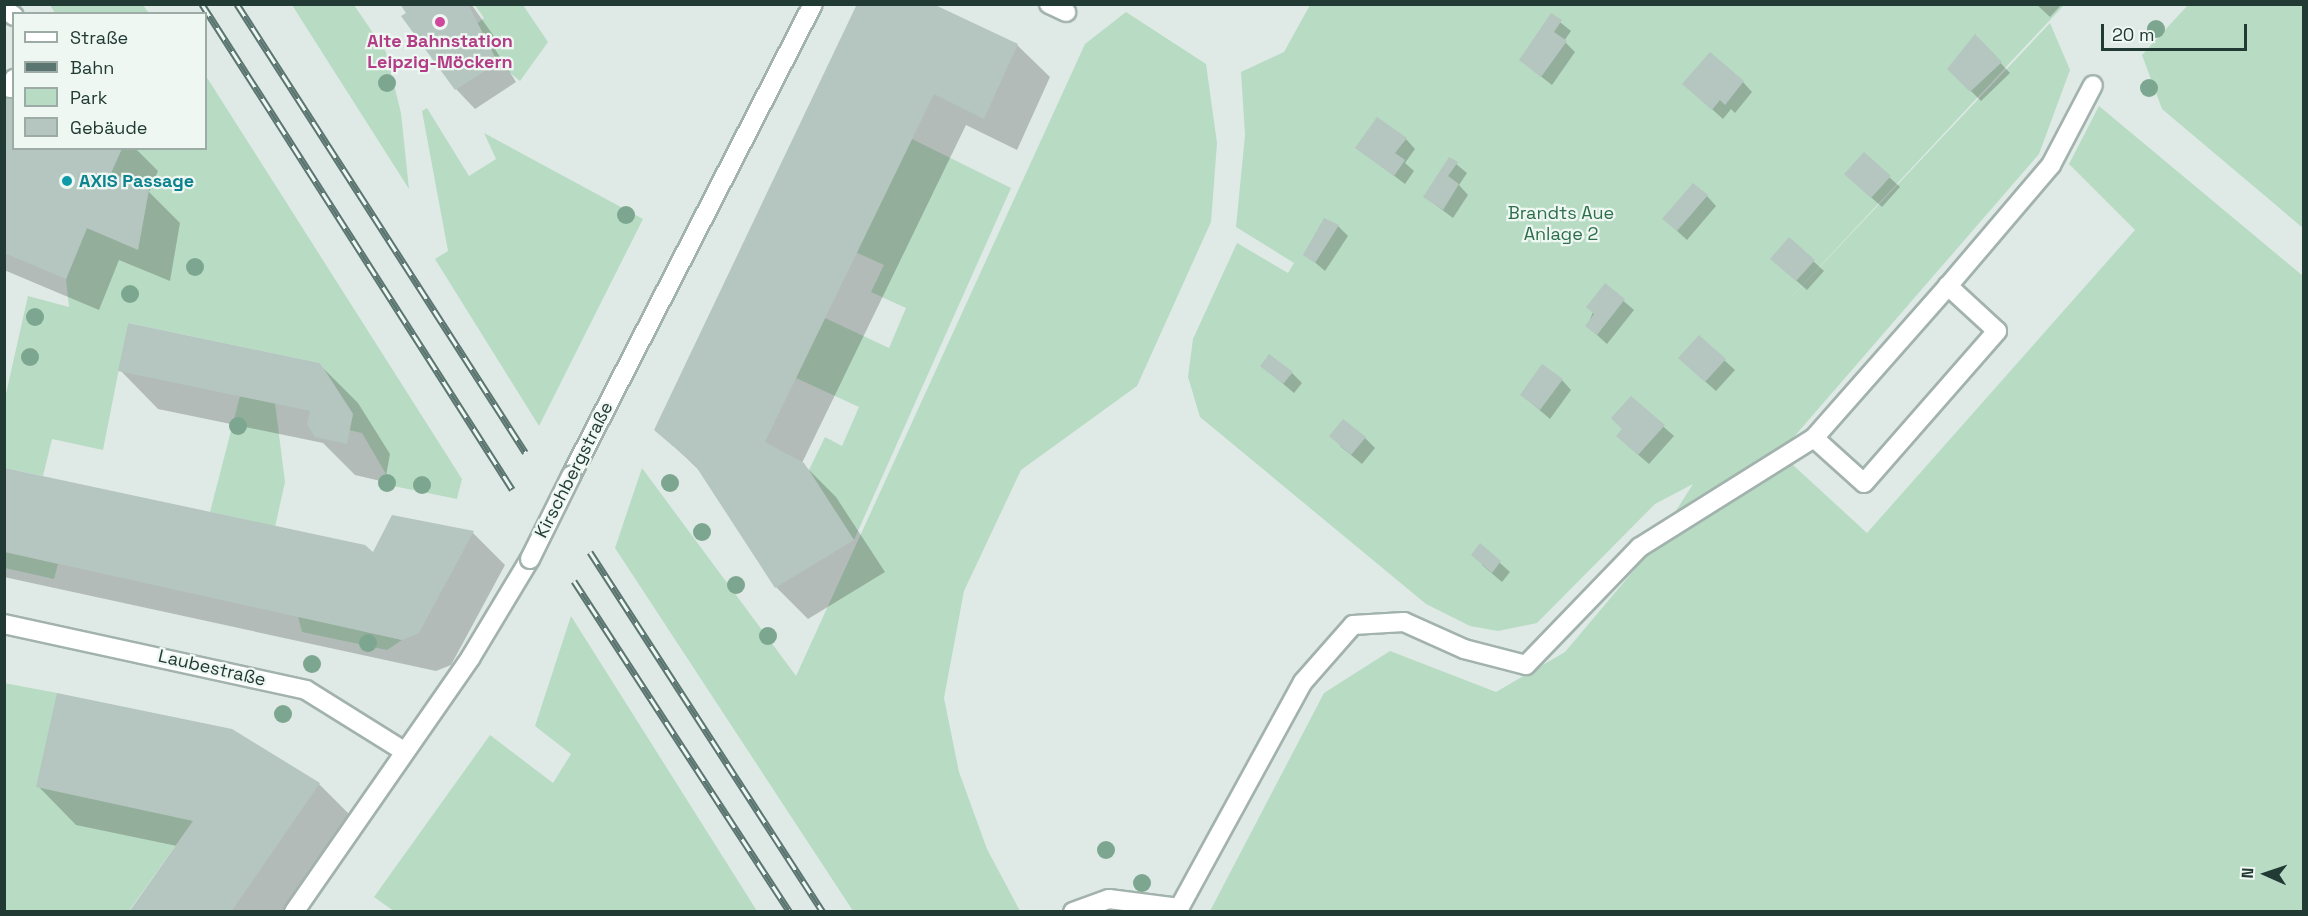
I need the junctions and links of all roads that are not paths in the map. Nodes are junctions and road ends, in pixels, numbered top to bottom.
1 (813, 4) edge
2 (1048, 4) edge
3 (1066, 12) dead end
4 (2093, 85) dead end
5 (1948, 286) junction
6 (1814, 438) junction
7 (4, 624) edge
8 (404, 751) junction
9 (1178, 910) edge
10 (294, 912) edge
11 (1072, 912) edge

1 - 8 street, Kirschbergstraße, bridge
2 - 3 street
4 - 5 street
5 - 6 street
5 - 6 street
6 - 9 street
7 - 8 street, Laubestraße
8 - 10 street, Kirschbergstraße
9 - 11 street

